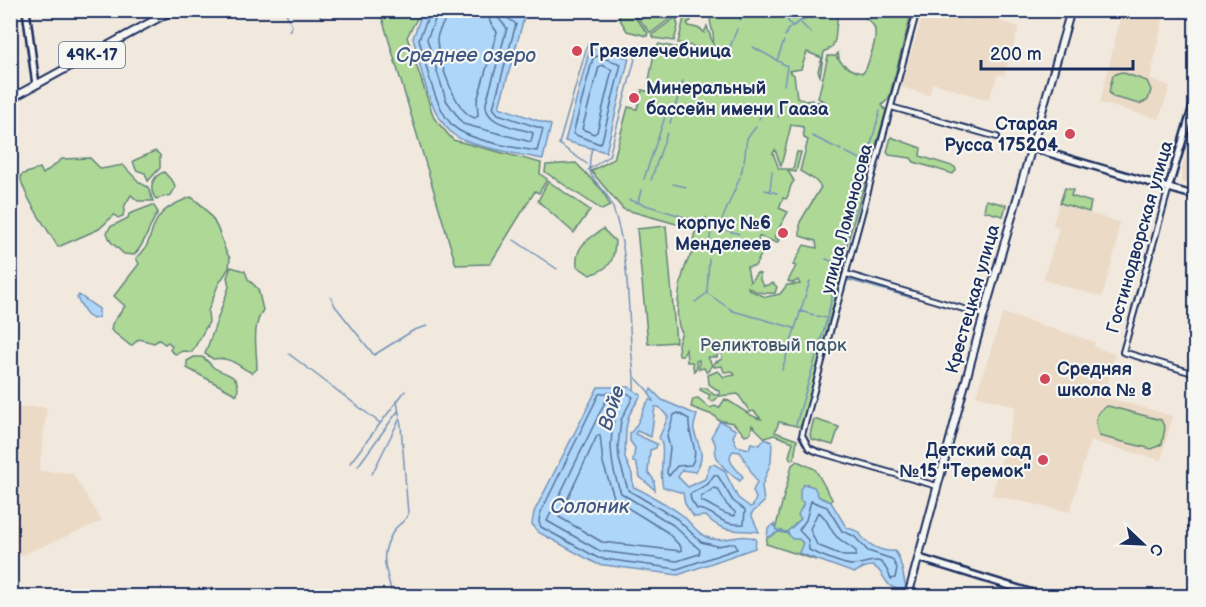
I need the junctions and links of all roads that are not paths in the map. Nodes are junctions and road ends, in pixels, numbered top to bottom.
1 (26, 10) edge
2 (173, 10) edge
3 (917, 10) edge
4 (1071, 10) edge
5 (1185, 10) edge
6 (1196, 13) edge
7 (36, 85) junction
8 (1196, 96) edge
9 (10, 99) edge
10 (891, 107) junction
11 (997, 137) dead end
12 (1032, 148) junction
13 (1169, 186) junction
14 (1196, 196) edge
15 (846, 274) junction
16 (984, 315) junction
17 (1196, 374) edge
18 (938, 487) junction
19 (919, 558) junction
20 (1196, 592) edge
21 (908, 597) edge
22 (1042, 597) edge
23 (1192, 597) edge

1 - 7 street
2 - 7 main road, 49К-17
3 - 10 street, улица Ломоносова
4 - 12 main road, Крестецкая улица
5 - 6 main road
7 - 9 main road, 49К-17
8 - 13 street, Гостинодворская улица
10 - 11 street
10 - 15 street, улица Ломоносова
12 - 13 street
12 - 16 main road, Крестецкая улица
13 - 14 street
13 - 17 street, Гостинодворская улица
15 - 16 street
15 - 18 street, улица Ломоносова
16 - 18 main road, Крестецкая улица
18 - 19 main road, Крестецкая улица
19 - 21 main road, Крестецкая улица
19 - 22 street
20 - 23 street

